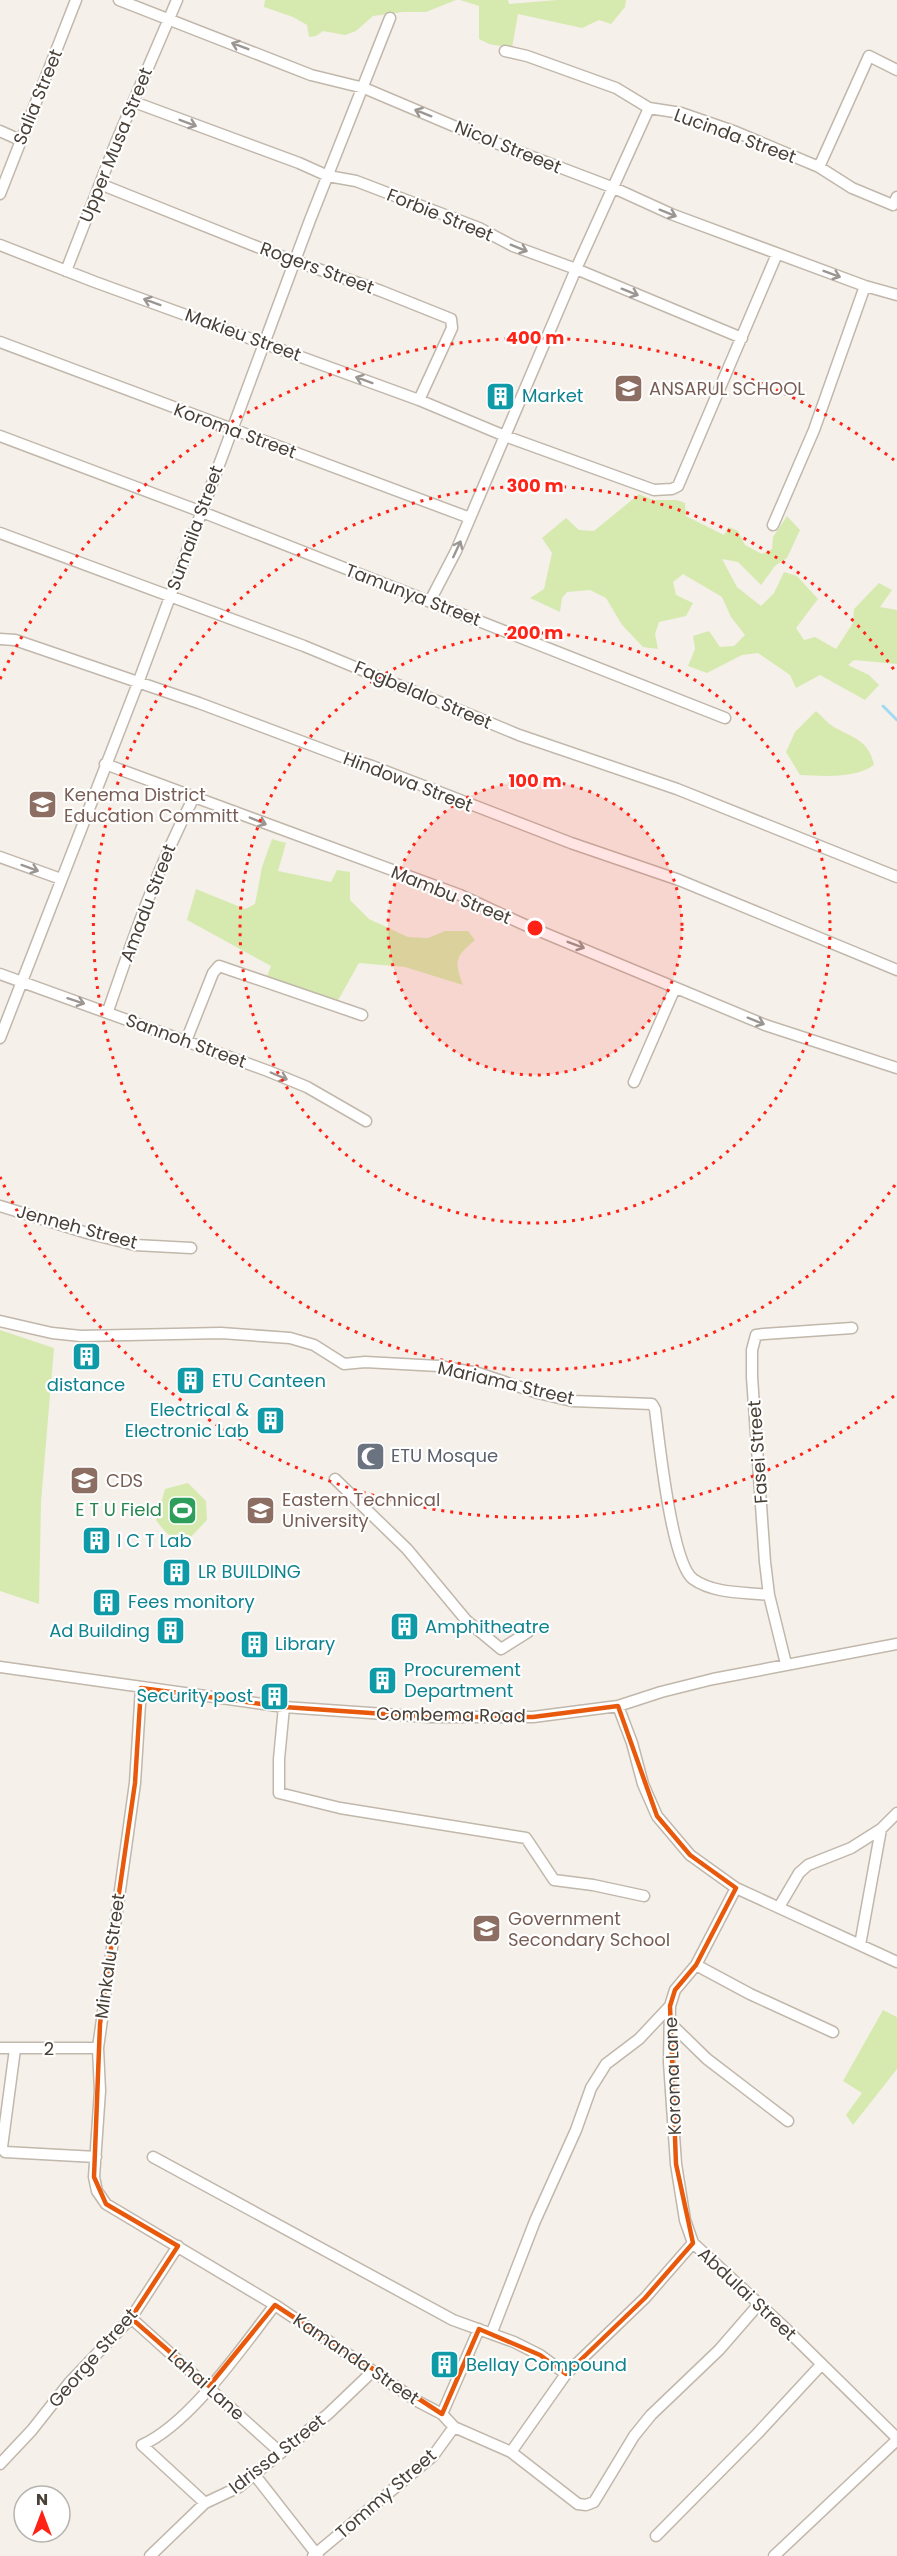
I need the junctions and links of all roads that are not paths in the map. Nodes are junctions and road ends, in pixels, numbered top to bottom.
1 (76, 0) edge
2 (119, 0) edge
3 (177, 0) edge
4 (390, 18) dead end
5 (169, 19) junction
6 (505, 51) dead end
7 (897, 70) edge
8 (364, 88) junction
9 (134, 102) junction
10 (649, 108) junction
11 (0, 131) edge
12 (20, 140) junction
13 (819, 167) junction
14 (328, 176) junction
15 (100, 184) junction
16 (614, 188) junction
17 (0, 194) edge
18 (896, 203) edge
19 (0, 245) edge
20 (777, 254) junction
21 (295, 261) junction
22 (576, 269) junction
23 (66, 271) junction
24 (865, 286) junction
25 (897, 295) edge
26 (742, 338) junction
27 (0, 342) edge
28 (266, 343) junction
29 (419, 400) junction
30 (232, 430) junction
31 (0, 436) edge
32 (505, 436) junction
33 (202, 512) junction
34 (470, 518) junction
35 (773, 525) dead end
36 (0, 533) edge
37 (170, 596) junction
38 (430, 601) junction
39 (0, 639) edge
40 (138, 682) junction
41 (725, 718) dead end
42 (105, 764) junction
43 (194, 797) junction
44 (0, 857) edge
45 (897, 877) edge
46 (61, 879) junction
47 (897, 970) edge
48 (0, 974) edge
49 (21, 982) junction
50 (675, 988) junction
51 (108, 1011) junction
52 (362, 1015) dead end
53 (0, 1038) edge
54 (186, 1041) junction
55 (897, 1068) edge
56 (634, 1082) dead end
57 (366, 1121) dead end
58 (0, 1206) edge
59 (191, 1248) dead end
60 (0, 1320) edge
61 (852, 1328) dead end
62 (335, 1479) dead end
63 (769, 1595) junction
64 (528, 1632) dead end
65 (897, 1644) edge
66 (786, 1664) junction
67 (0, 1667) edge
68 (141, 1688) junction
69 (618, 1706) junction
70 (284, 1707) junction
71 (897, 1813) edge
72 (881, 1829) junction
73 (736, 1888) junction
74 (644, 1896) dead end
75 (780, 1907) junction
76 (860, 1945) junction
77 (897, 1962) edge
78 (696, 1965) junction
79 (670, 2006) junction
80 (670, 2023) junction
81 (833, 2032) dead end
82 (0, 2048) edge
83 (98, 2048) junction
84 (15, 2049) junction
85 (788, 2121) dead end
86 (96, 2157) junction
87 (153, 2157) dead end
88 (122, 2212) joint
89 (693, 2243) junction
90 (178, 2246) junction
91 (759, 2304) junction
92 (275, 2305) junction
93 (131, 2318) junction
94 (479, 2329) junction
95 (492, 2332) junction
96 (821, 2365) junction
97 (373, 2371) junction
98 (566, 2374) junction
99 (209, 2386) junction
100 (442, 2414) junction
101 (454, 2427) junction
102 (897, 2439) edge
103 (511, 2452) junction
104 (281, 2453) junction
105 (0, 2463) edge
106 (254, 2474) junction
107 (205, 2503) junction
108 (656, 2536) dead end
109 (316, 2555) edge
110 (150, 2556) edge
111 (774, 2556) edge

1 - 12 street, Salia Street
2 - 5 street, Nicol Streeet
3 - 5 street, Upper Musa Street
4 - 8 street, Sumaila Street
8 -> 5 street, Nicol Streeet
5 - 9 street, Upper Musa Street
6 - 10 street
7 - 13 street
8 - 14 street, Sumaila Street
16 -> 8 street, Nicol Streeet
9 -> 14 street, Forbie Street
9 - 15 street, Upper Musa Street
10 - 13 street, Lucinda Street
10 - 16 street
11 - 12 street
12 - 17 street, Salia Street
13 - 18 street, Lucinda Street
14 - 21 street, Sumaila Street
14 -> 22 street, Forbie Street
15 - 21 street, Rogers Street
15 - 23 street, Upper Musa Street
16 -> 20 street, Nicol Streeet
16 - 22 street
19 - 23 street, Makieu Street
20 -> 24 street, Nicol Streeet
20 - 26 street
21 - 28 street, Sumaila Street
21 - 29 street, Rogers Street
22 -> 26 street, Forbie Street
22 - 32 street
28 -> 23 street, Makieu Street
24 - 25 street, Nicol Streeet
24 - 35 street
26 - 32 street, Makieu Street
27 - 30 street, Koroma Street
29 -> 28 street, Makieu Street
28 - 30 street, Sumaila Street
29 - 32 street, Makieu Street
30 - 33 street, Sumaila Street
30 - 34 street, Koroma Street
31 - 33 street, Tamunya Street
32 - 34 street
33 - 37 street, Sumaila Street
33 - 38 street, Tamunya Street
38 -> 34 street
36 - 37 street, Fagbelalo Street
37 - 40 street, Sumaila Street
37 - 45 street, Fagbelalo Street
38 - 41 street, Tamunya Street
39 - 40 street, Hindowa Street
40 - 42 street, Sumaila Street
40 - 47 street, Hindowa Street
42 - 43 street, Mambu Street
42 - 46 street, Sumaila Street
43 -> 50 street, Mambu Street
43 - 51 street, Amadu Street
44 -> 46 street
46 - 49 street, Sumaila Street
48 - 49 street, Sannoh Street
49 -> 51 street, Sannoh Street
49 - 53 street, Sumaila Street
50 -> 55 street, Mambu Street
50 - 56 street
51 - 54 street, Sannoh Street
52 - 54 street
54 -> 57 street, Sannoh Street
58 - 59 street, Jenneh Street
60 - 63 street, Mariama Street
61 - 63 street, Fasei Street
62 - 64 street
63 - 66 street, Fasei Street
65 - 66 street, Combema Road
66 - 69 street, Combema Road
67 - 68 street, Combema Road
68 - 70 street, Combema Road
68 - 83 street, Minkalu Street
69 - 70 street, Combema Road
69 - 73 street
70 - 74 street
71 - 72 street
72 - 75 street
72 - 76 street
73 - 75 street
73 - 78 street, Koroma Lane
75 - 76 street
76 - 77 street
78 - 79 street, Koroma Lane
78 - 81 street
79 - 80 street, Koroma Lane
79 - 95 street
80 - 85 street
80 - 89 street, Koroma Lane
82 - 84 street, 2
83 - 84 street, 2
83 - 86 street, Minkalu Street
84 - 86 street
86 - 88 street, Minkalu Street
87 - 94 street
88 - 90 street, Kamanda Street
89 - 91 street, Abdulai Street
89 - 98 street, Abdulai Street
90 - 92 street, Kamanda Street
90 - 93 street, George Street
91 - 96 street, Abdulai Street
91 - 103 street, Kamanda Street
92 - 97 street, Kamanda Street
92 - 99 street
93 - 99 street, Lahai Lane
93 - 105 street, George Street
94 - 95 street
94 - 100 street
95 - 98 street
96 - 102 street, Abdulai Street
96 - 108 street
97 - 100 street, Kamanda Street
97 - 104 street, Idrissa Street
98 - 103 street, Abdulai Street
99 - 104 street, Lahai Lane
99 - 107 street
100 - 101 street, Kamanda Street
101 - 103 street, Kamanda Street
101 - 109 street, Tommy Street
102 - 111 street
104 - 106 street, Idrissa Street
106 - 107 street, Idrissa Street
106 - 109 street
107 - 110 street, Idrissa Street

